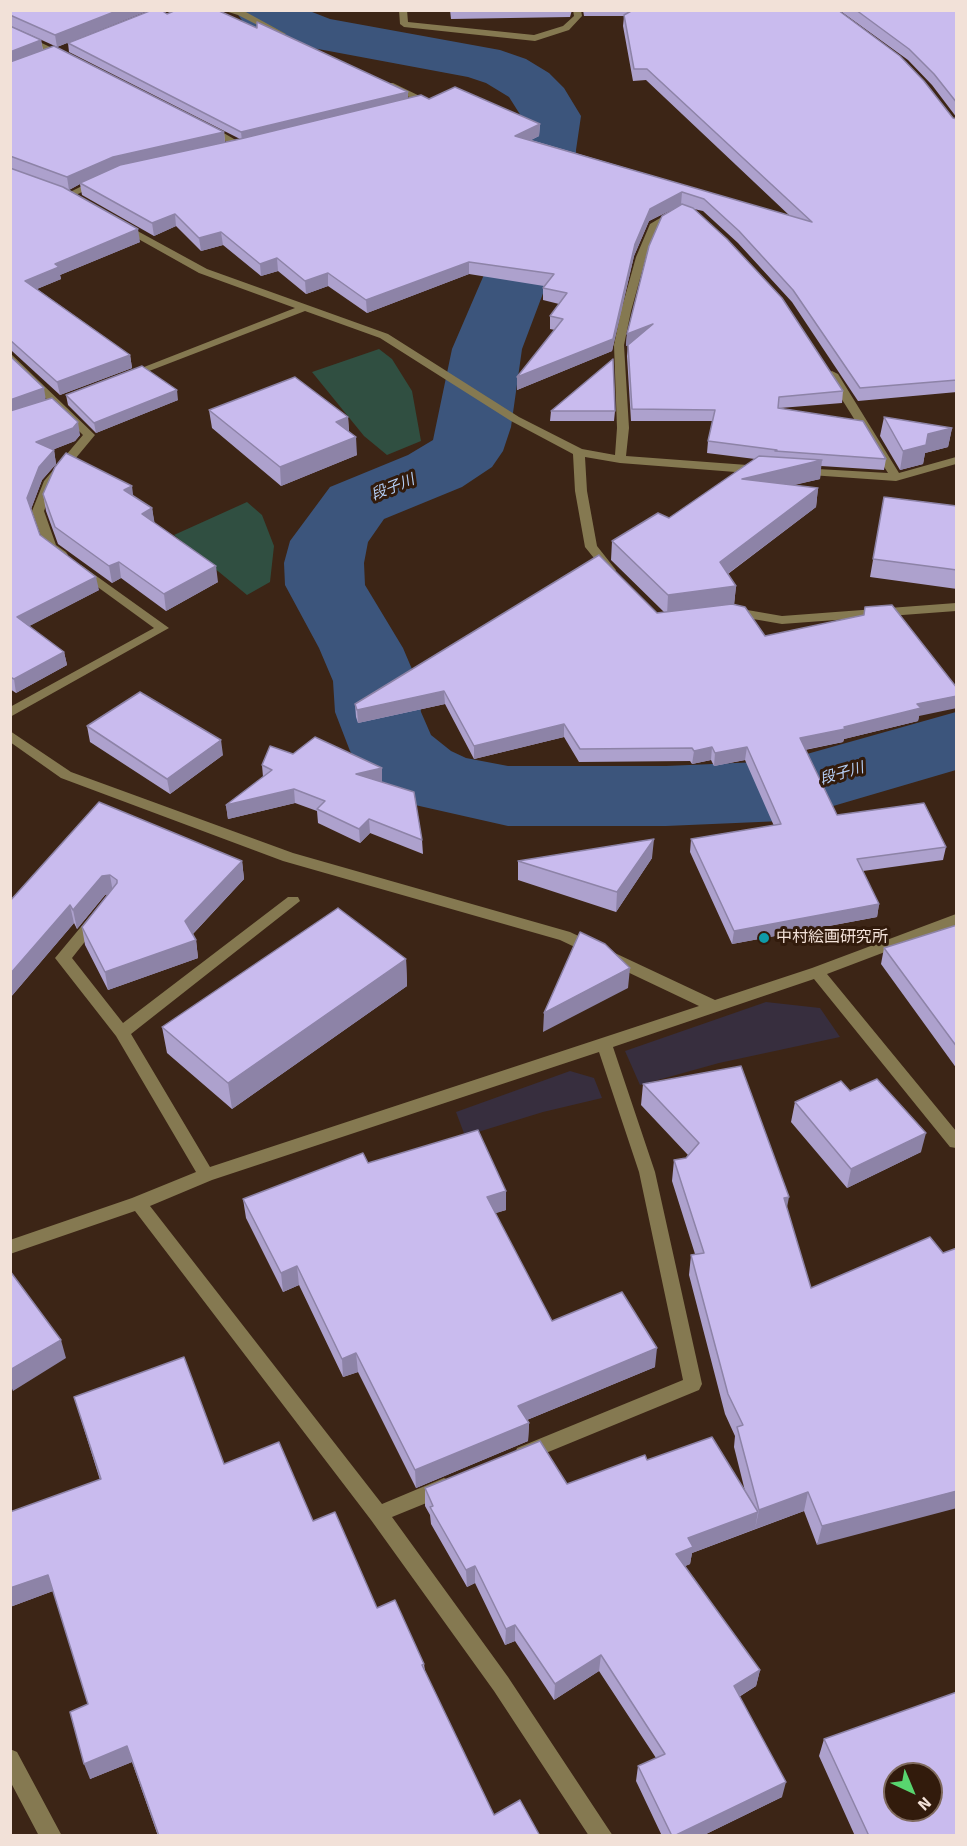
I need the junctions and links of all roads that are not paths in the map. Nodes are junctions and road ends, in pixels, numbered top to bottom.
1 (226, 10) edge
2 (403, 10) edge
3 (577, 10) edge
4 (10, 30) edge
5 (292, 39) edge
6 (66, 48) edge
7 (51, 54) junction
8 (75, 62) edge
9 (384, 82) edge
10 (404, 107) edge
11 (201, 124) edge
12 (252, 143) edge
13 (241, 146) junction
14 (219, 150) edge
15 (108, 177) edge
16 (69, 196) edge
17 (688, 213) edge
18 (106, 216) edge
19 (304, 308) junction
20 (10, 356) edge
21 (824, 362) edge
22 (112, 381) edge
23 (579, 452) junction
24 (620, 459) junction
25 (957, 461) edge
26 (768, 470) edge
27 (792, 472) edge
28 (896, 477) junction
29 (620, 581) edge
30 (957, 607) edge
31 (720, 613) edge
32 (10, 713) edge
33 (10, 735) edge
34 (293, 902) dead end
35 (105, 909) edge
36 (957, 920) edge
37 (817, 972) junction
38 (713, 1006) junction
39 (122, 1032) junction
40 (604, 1044) junction
41 (957, 1142) edge
42 (206, 1175) junction
43 (138, 1203) junction
44 (10, 1248) edge
45 (508, 1460) edge
46 (465, 1478) edge
47 (378, 1514) junction
48 (10, 1759) edge
49 (51, 1836) edge
50 (602, 1836) edge

1 - 5 street
2 - 3 street
4 - 7 street
6 - 7 street
7 - 8 street
9 - 10 street
11 - 13 street
12 - 13 street
13 - 14 street
15 - 16 street
17 - 24 street
18 - 19 street
19 - 22 street
19 - 23 street
20 - 32 street
21 - 28 street
23 - 24 street
23 - 29 street
24 - 26 street
25 - 28 street
27 - 28 street
30 - 31 street
33 - 38 street
34 - 39 street
35 - 39 street
36 - 37 street
37 - 38 street
37 - 41 street
38 - 40 street
39 - 42 street
40 - 42 street
40 - 45 street
42 - 43 street
43 - 44 street
43 - 47 street
46 - 47 street
47 - 50 street
48 - 49 street

